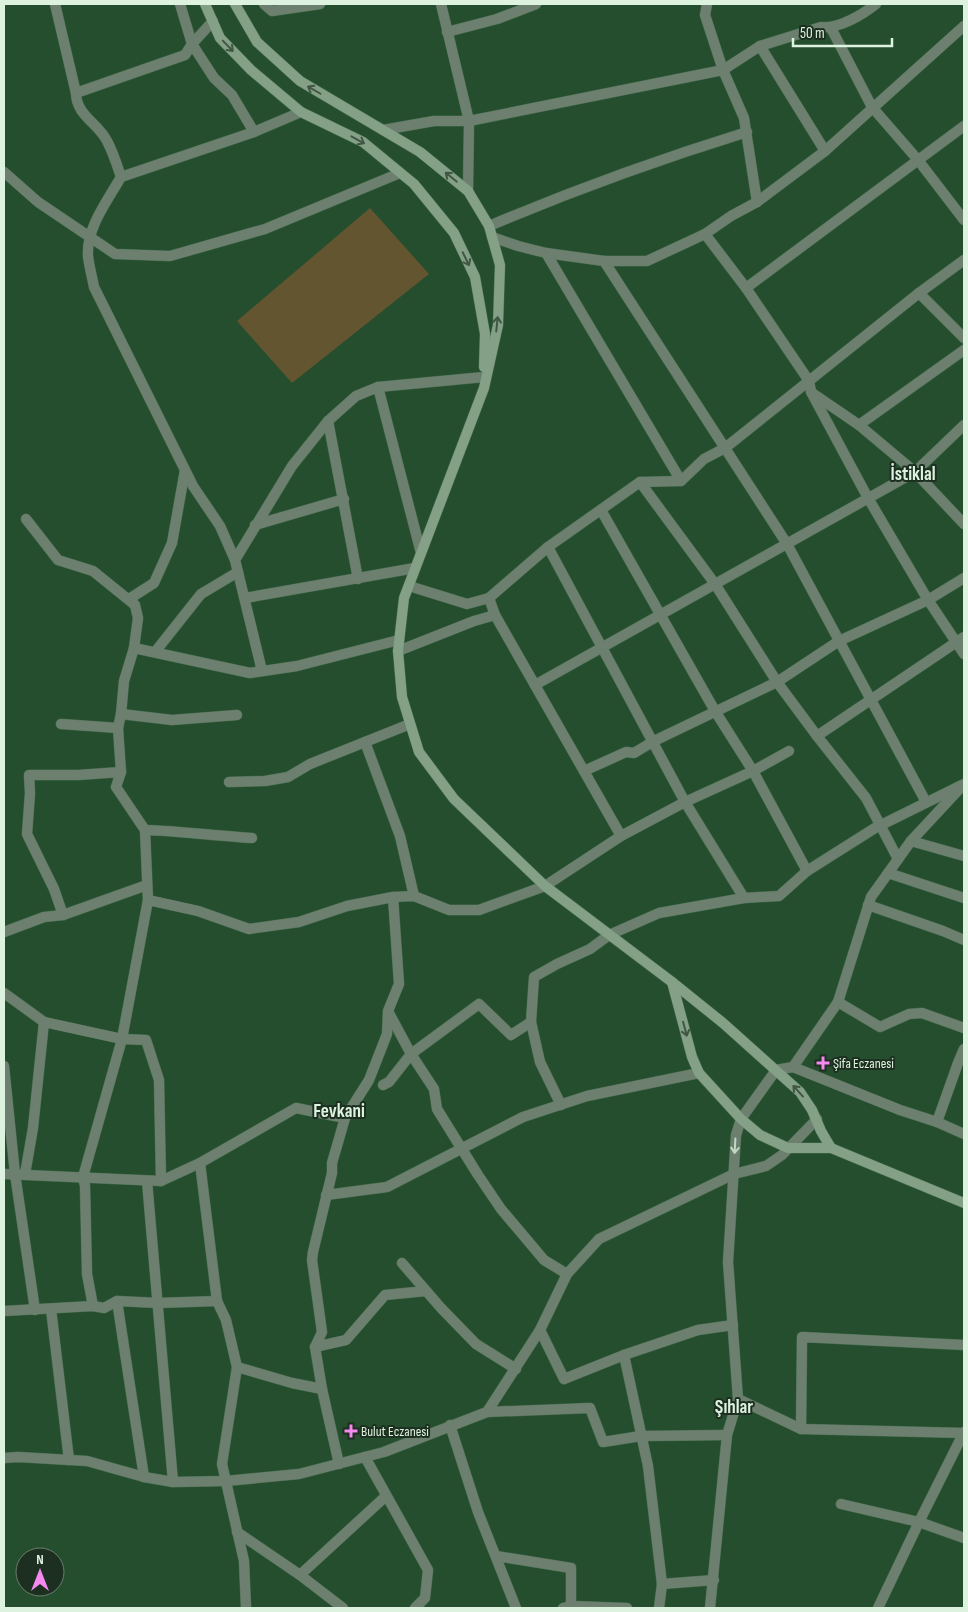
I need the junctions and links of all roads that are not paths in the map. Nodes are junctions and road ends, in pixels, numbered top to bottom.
1 (55, 4) edge
2 (180, 4) edge
3 (205, 4) edge
4 (234, 4) edge
5 (264, 4) edge
6 (320, 4) edge
7 (441, 4) edge
8 (536, 4) edge
9 (707, 4) edge
10 (876, 4) edge
11 (282, 6) edge
12 (213, 21) junction
13 (831, 28) junction
14 (963, 29) edge
15 (447, 32) junction
16 (192, 44) junction
17 (760, 46) junction
18 (723, 70) junction
19 (76, 93) junction
20 (872, 108) junction
21 (301, 112) junction
22 (469, 120) junction
23 (964, 126) edge
24 (383, 130) junction
25 (254, 132) junction
26 (747, 132) junction
27 (825, 151) junction
28 (918, 160) junction
29 (4, 172) edge
30 (400, 174) junction
31 (121, 177) junction
32 (468, 191) junction
33 (757, 202) junction
34 (964, 220) edge
35 (489, 226) junction
36 (705, 234) junction
37 (90, 237) junction
38 (492, 237) junction
39 (546, 253) junction
40 (964, 260) edge
41 (604, 261) junction
42 (746, 288) junction
43 (919, 293) junction
44 (964, 338) edge
45 (964, 350) edge
46 (484, 377) junction
47 (809, 381) junction
48 (378, 387) junction
49 (484, 388) junction
50 (811, 392) junction
51 (328, 421) junction
52 (859, 425) junction
53 (964, 425) edge
54 (725, 448) junction
55 (185, 470) junction
56 (915, 472) junction
57 (681, 481) junction
58 (640, 482) junction
59 (868, 498) junction
60 (344, 499) junction
61 (600, 510) junction
62 (26, 519) dead end
63 (964, 524) edge
64 (255, 525) junction
65 (787, 544) junction
66 (548, 547) junction
67 (421, 553) junction
68 (236, 560) junction
69 (415, 568) junction
70 (238, 572) junction
71 (964, 578) edge
72 (358, 579) junction
73 (715, 584) junction
74 (408, 586) junction
75 (244, 598) junction
76 (489, 598) junction
77 (129, 599) junction
78 (928, 600) junction
79 (495, 615) junction
80 (660, 615) junction
81 (399, 640) junction
82 (961, 640) edge
83 (839, 641) junction
84 (603, 647) junction
85 (134, 648) junction
86 (398, 651) junction
87 (154, 652) junction
88 (964, 654) edge
89 (262, 671) junction
90 (777, 682) junction
91 (535, 685) junction
92 (871, 701) junction
93 (715, 711) junction
94 (121, 714) junction
95 (237, 715) dead end
96 (61, 724) dead end
97 (410, 724) junction
98 (118, 728) junction
99 (817, 736) junction
100 (654, 741) junction
101 (364, 742) junction
102 (789, 751) dead end
103 (584, 771) junction
104 (121, 772) junction
105 (753, 772) junction
106 (229, 782) dead end
107 (964, 784) edge
108 (685, 802) junction
109 (926, 802) junction
110 (881, 824) junction
111 (145, 830) junction
112 (621, 836) junction
113 (252, 838) dead end
114 (911, 841) junction
115 (964, 856) edge
116 (898, 859) junction
117 (807, 871) junction
118 (888, 873) junction
119 (146, 885) junction
120 (545, 886) junction
121 (414, 896) junction
122 (393, 897) junction
123 (744, 898) junction
124 (964, 898) edge
125 (148, 900) junction
126 (868, 905) junction
127 (63, 914) junction
128 (4, 932) edge
129 (609, 935) junction
130 (964, 940) edge
131 (672, 982) junction
132 (4, 993) edge
133 (838, 1002) junction
134 (388, 1011) junction
135 (44, 1022) junction
136 (531, 1022) junction
137 (964, 1028) edge
138 (122, 1039) junction
139 (964, 1049) edge
140 (411, 1054) junction
141 (4, 1066) edge
142 (792, 1067) junction
143 (776, 1070) junction
144 (699, 1073) junction
145 (383, 1085) dead end
146 (561, 1104) junction
147 (345, 1118) junction
148 (741, 1119) junction
149 (817, 1119) junction
150 (937, 1122) junction
151 (964, 1134) edge
152 (788, 1148) junction
153 (831, 1148) junction
154 (461, 1150) junction
155 (200, 1163) junction
156 (14, 1174) edge
157 (734, 1174) junction
158 (83, 1177) junction
159 (147, 1181) junction
160 (161, 1181) junction
161 (326, 1195) junction
162 (964, 1203) edge
163 (402, 1263) dead end
164 (567, 1274) junction
165 (426, 1291) junction
166 (117, 1301) junction
167 (217, 1301) junction
168 (158, 1303) junction
169 (93, 1306) junction
170 (51, 1309) junction
171 (34, 1310) junction
172 (4, 1311) edge
173 (733, 1325) junction
174 (540, 1330) junction
175 (964, 1345) edge
176 (315, 1347) junction
177 (624, 1355) junction
178 (237, 1367) junction
179 (516, 1369) junction
180 (322, 1389) junction
181 (738, 1400) junction
182 (487, 1412) junction
183 (450, 1425) junction
184 (801, 1429) junction
185 (964, 1433) edge
186 (727, 1435) junction
187 (641, 1436) junction
188 (365, 1457) junction
189 (4, 1458) edge
190 (69, 1460) junction
191 (339, 1464) junction
192 (144, 1478) junction
193 (226, 1481) junction
194 (173, 1482) junction
195 (386, 1496) junction
196 (841, 1504) dead end
197 (919, 1522) junction
198 (237, 1532) junction
199 (964, 1538) edge
200 (496, 1556) junction
201 (300, 1575) junction
202 (714, 1580) junction
203 (662, 1584) junction
204 (567, 1607) edge
205 (246, 1608) edge
206 (343, 1608) edge
207 (415, 1608) edge
208 (516, 1608) edge
209 (627, 1608) edge
210 (659, 1608) edge
211 (710, 1608) edge
212 (878, 1608) edge

1 - 19 street
2 - 16 street
3 - 12 main road
24 -> 4 main road
5 - 11 street
6 - 11 street
7 - 15 street
8 - 15 street
9 - 18 street
10 - 13 street
12 - 16 street
12 -> 21 main road
13 - 17 street
13 - 20 street
14 - 20 street
15 - 22 street
16 - 19 street
16 - 25 street
17 - 18 street
17 - 27 street
18 - 22 street
18 - 26 street
19 - 31 street
20 - 27 street
20 - 28 street
21 - 25 street
21 -> 30 main road
22 - 24 street
22 - 32 street
23 - 28 street
32 -> 24 main road
25 - 31 street
26 - 33 street
26 - 35 street
27 - 33 street
28 - 34 street
28 - 42 street
29 - 37 street
30 - 37 street
30 -> 46 main road
31 - 37 street
32 - 35 main road
33 - 36 street
35 - 38 main road
36 - 41 street
36 - 42 street
37 - 55 street
38 - 39 street
49 -> 38 main road
39 - 41 street
39 - 57 street
40 - 43 street
41 - 54 street
42 - 47 street
43 - 44 street
43 - 47 street
45 - 52 street
46 - 48 street
46 - 49 main road
47 - 50 street
47 - 54 street
48 - 51 street
48 - 67 street
49 - 67 main road
50 - 52 street
50 - 59 street
51 - 60 street
51 - 64 street
52 - 56 street
53 - 56 street
54 - 57 street
54 - 65 street
55 - 68 street
55 - 77 street
56 - 59 street
56 - 63 street
57 - 58 street
58 - 61 street
58 - 73 street
59 - 65 street
59 - 78 street
60 - 64 street
60 - 72 street
61 - 66 street
61 - 80 street
62 - 77 street
64 - 68 street
65 - 73 street
65 - 83 street
66 - 76 street
66 - 84 street
67 - 69 main road
68 - 70 street
69 - 72 street
69 - 74 main road
70 - 75 street
70 - 87 street
71 - 78 street
72 - 75 street
73 - 80 street
73 - 90 street
74 - 76 street
74 - 81 main road
75 - 89 street
76 - 79 street
77 - 85 street
78 - 82 street
78 - 83 street
79 - 86 street
79 - 91 street
80 - 84 street
80 - 93 street
81 - 86 main road
81 - 89 street
82 - 88 street
82 - 92 street
83 - 90 street
83 - 92 street
84 - 91 street
84 - 100 street
85 - 87 street
85 - 94 street
86 - 97 main road
87 - 89 street
90 - 93 street
90 - 99 street
91 - 103 street
92 - 99 street
92 - 109 street
93 - 100 street
93 - 105 street
94 - 95 street
94 - 98 street
96 - 98 street
97 - 101 street
97 - 120 main road
98 - 104 street
99 - 110 street
100 - 103 street
100 - 108 street
101 - 106 street
101 - 121 street
102 - 105 street
103 - 112 street
104 - 111 street
104 - 127 street
105 - 108 street
105 - 117 street
107 - 109 street
107 - 114 street
108 - 112 street
108 - 123 street
109 - 110 street
110 - 116 street
110 - 117 street
111 - 113 street
111 - 119 street
112 - 120 street
114 - 115 street
114 - 116 street
116 - 118 street
117 - 123 street
118 - 124 street
118 - 126 street
119 - 125 street
119 - 127 street
120 - 121 street
120 - 129 main road
121 - 122 street
122 - 125 street
122 - 134 street
123 - 129 street
125 - 138 street
126 - 130 street
126 - 133 street
127 - 128 street
129 - 131 main road
129 - 136 street
131 - 143 main road
131 -> 144 main road
132 - 135 street
133 - 137 street
133 - 142 street
134 - 140 street
134 - 147 street
135 - 138 street
135 - 156 street
136 - 140 street
136 - 146 street
138 - 158 street
138 - 160 street
139 - 150 street
140 - 145 street
140 - 154 street
141 - 156 street
142 - 143 street
142 - 150 street
143 - 148 street
149 -> 143 main road
144 - 146 street
144 - 148 main road
146 - 154 street
147 - 155 street
147 - 161 street
148 - 152 main road
148 -> 157 street
149 - 152 street
149 - 153 main road
150 - 151 street
152 - 153 main road
152 - 157 street
153 - 162 main road
154 - 161 street
154 - 164 street
155 - 160 street
155 - 167 street
156 - 158 street
156 - 171 street
157 - 164 street
157 - 173 street
158 - 159 street
158 - 169 street
159 - 160 street
159 - 168 street
161 - 176 street
163 - 165 street
164 - 174 street
165 - 176 street
165 - 179 street
166 - 168 street
166 - 169 street
166 - 192 street
167 - 168 street
167 - 178 street
168 - 194 street
169 - 170 street
170 - 171 street
170 - 190 street
171 - 172 street
173 - 177 street
173 - 181 street
174 - 177 street
174 - 179 street
175 - 184 street
176 - 180 street
177 - 187 street
178 - 180 street
178 - 193 street
179 - 182 street
180 - 191 street
181 - 184 street
181 - 186 street
182 - 183 street
182 - 187 street
183 - 188 street
183 - 200 street
184 - 185 street
185 - 197 street
186 - 187 street
186 - 202 street
187 - 203 street
188 - 191 street
188 - 195 street
189 - 190 street
190 - 192 street
191 - 193 street
192 - 194 street
193 - 194 street
193 - 198 street
195 - 201 street
195 - 207 street
196 - 197 street
197 - 199 street
197 - 212 street
198 - 201 street
198 - 205 street
200 - 204 street
200 - 208 street
201 - 206 street
202 - 203 street
202 - 211 street
203 - 210 street
204 - 209 street

